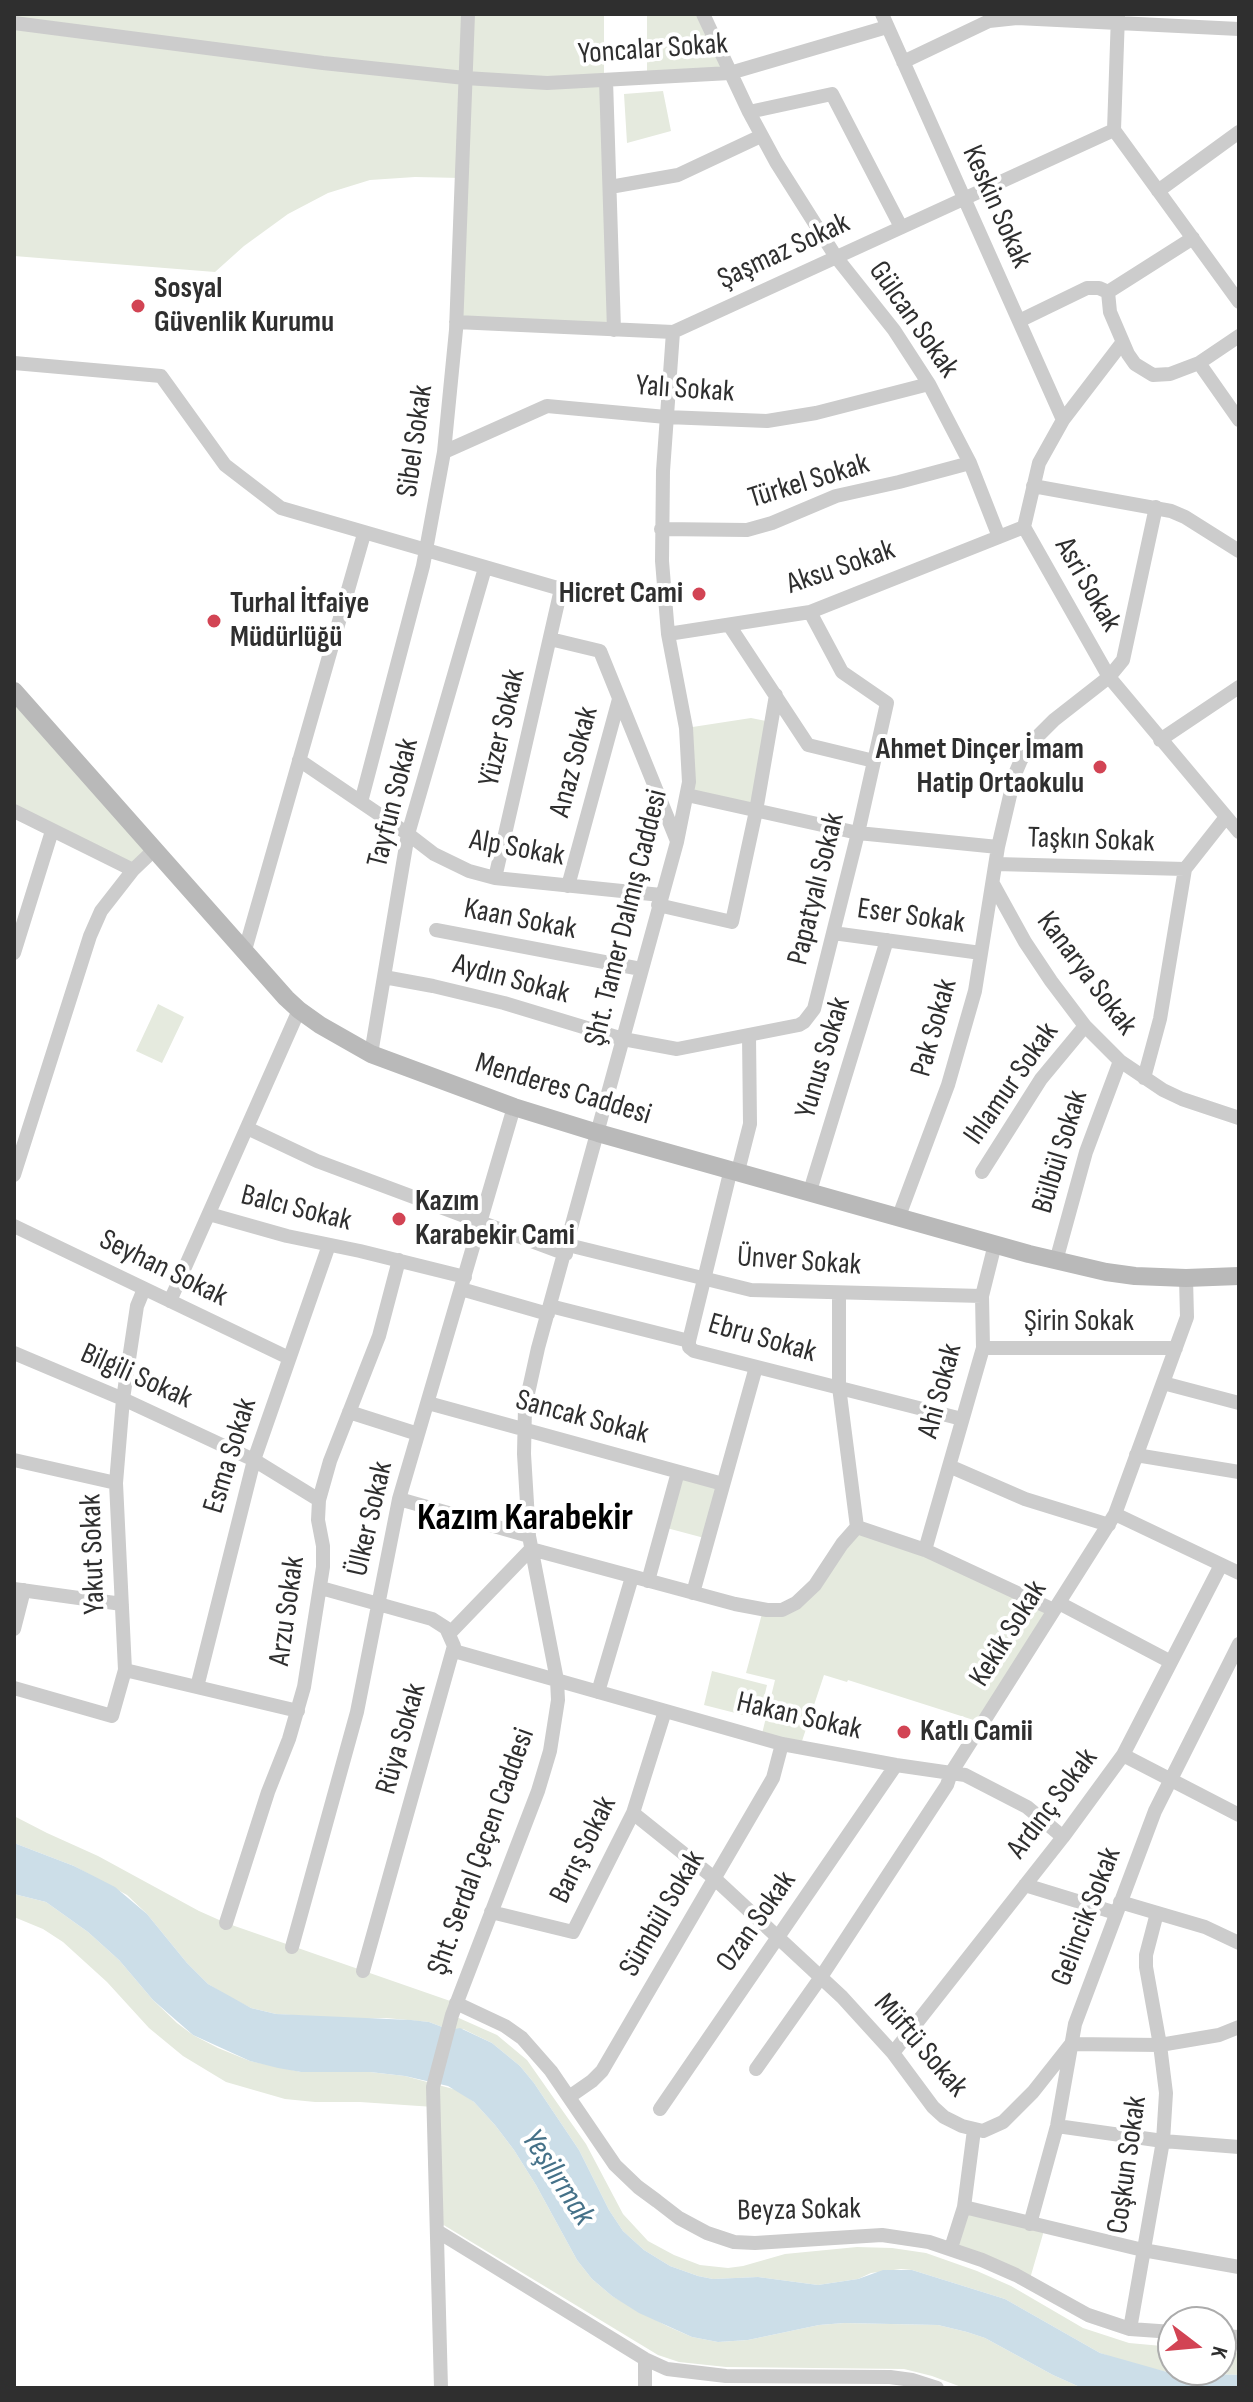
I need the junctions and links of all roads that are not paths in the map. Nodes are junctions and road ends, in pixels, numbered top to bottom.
1 (468, 14) edge
2 (703, 14) edge
3 (988, 18) edge
4 (1118, 19) edge
5 (885, 20) edge
6 (14, 23) edge
7 (1239, 29) edge
8 (903, 62) junction
9 (730, 73) junction
10 (465, 78) junction
11 (606, 80) junction
12 (749, 112) junction
13 (1114, 130) junction
14 (1239, 132) edge
15 (761, 136) junction
16 (610, 187) junction
17 (1158, 191) junction
18 (964, 199) junction
19 (901, 227) junction
20 (1193, 238) junction
21 (836, 257) junction
22 (1108, 292) junction
23 (1239, 302) edge
24 (1019, 321) junction
25 (456, 322) junction
26 (614, 330) junction
27 (673, 332) junction
28 (1239, 336) edge
29 (1122, 343) junction
30 (14, 363) edge
31 (1199, 363) junction
32 (929, 384) junction
33 (666, 417) junction
34 (1063, 420) junction
35 (1239, 420) edge
36 (444, 452) junction
37 (970, 463) junction
38 (1033, 486) junction
39 (1156, 507) junction
40 (1024, 527) junction
41 (661, 529) junction
42 (364, 534) junction
43 (999, 537) junction
44 (1239, 550) edge
45 (426, 551) junction
46 (485, 568) junction
47 (810, 612) junction
48 (729, 625) junction
49 (668, 634) junction
50 (550, 639) junction
51 (1109, 677) junction
52 (1239, 687) edge
53 (14, 691) edge
54 (776, 695) junction
55 (619, 699) junction
56 (1160, 740) junction
57 (299, 760) junction
58 (874, 761) junction
59 (687, 795) junction
60 (361, 802) junction
61 (14, 811) edge
62 (756, 811) junction
63 (1226, 817) junction
64 (52, 831) junction
65 (1239, 832) edge
66 (858, 833) junction
67 (408, 834) junction
68 (677, 842) junction
69 (998, 847) junction
70 (155, 849) junction
71 (996, 864) junction
72 (1185, 869) junction
73 (133, 870) junction
74 (495, 878) junction
75 (993, 884) junction
76 (568, 886) junction
77 (660, 900) junction
78 (436, 930) dead end
79 (833, 933) junction
80 (887, 940) junction
81 (245, 950) junction
82 (14, 953) edge
83 (981, 953) junction
84 (641, 969) junction
85 (384, 977) junction
86 (299, 1010) junction
87 (1085, 1026) junction
88 (749, 1035) junction
89 (623, 1039) junction
90 (371, 1054) junction
91 (1120, 1061) junction
92 (1144, 1078) junction
93 (514, 1107) junction
94 (1239, 1118) edge
95 (247, 1128) junction
96 (598, 1133) junction
97 (735, 1170) junction
98 (982, 1172) dead end
99 (14, 1175) edge
100 (810, 1191) junction
101 (209, 1214) junction
102 (899, 1216) junction
103 (480, 1223) junction
104 (14, 1226) edge
105 (995, 1244) junction
106 (329, 1245) junction
107 (567, 1249) junction
108 (399, 1260) junction
109 (1056, 1261) junction
110 (1239, 1276) edge
111 (704, 1278) junction
112 (1186, 1278) junction
113 (463, 1283) junction
114 (144, 1289) junction
115 (839, 1293) junction
116 (982, 1296) junction
117 (170, 1301) junction
118 (549, 1310) junction
119 (689, 1341) junction
120 (983, 1348) junction
121 (1176, 1348) junction
122 (14, 1353) edge
123 (289, 1358) junction
124 (756, 1367) junction
125 (1163, 1383) junction
126 (839, 1387) junction
127 (123, 1399) junction
128 (428, 1403) junction
129 (1239, 1403) edge
130 (349, 1412) junction
131 (962, 1419) junction
132 (523, 1429) junction
133 (418, 1434) junction
134 (1136, 1455) junction
135 (14, 1460) edge
136 (254, 1460) junction
137 (949, 1466) junction
138 (678, 1472) junction
139 (1239, 1472) edge
140 (116, 1483) junction
141 (723, 1484) junction
142 (399, 1499) junction
143 (319, 1500) junction
144 (1112, 1519) junction
145 (857, 1527) junction
146 (530, 1542) junction
147 (925, 1550) junction
148 (1221, 1565) junction
149 (1239, 1573) edge
150 (632, 1577) junction
151 (648, 1581) junction
152 (321, 1588) junction
153 (19, 1589) edge
154 (693, 1593) junction
155 (122, 1604) junction
156 (379, 1604) junction
157 (1057, 1607) junction
158 (14, 1629) edge
159 (450, 1633) junction
160 (1239, 1644) edge
161 (454, 1651) junction
162 (1171, 1662) junction
163 (125, 1670) junction
164 (557, 1680) junction
165 (197, 1687) junction
166 (14, 1688) edge
167 (598, 1692) junction
168 (298, 1711) junction
169 (665, 1711) junction
170 (782, 1744) junction
171 (1123, 1755) junction
172 (896, 1765) junction
173 (951, 1773) junction
174 (1171, 1780) junction
175 (1239, 1797) edge
176 (633, 1813) junction
177 (1236, 1813) edge
178 (1063, 1837) junction
179 (714, 1878) junction
180 (1025, 1885) junction
181 (1118, 1908) junction
182 (491, 1912) junction
183 (1157, 1913) junction
184 (226, 1923) dead end
185 (777, 1938) junction
186 (1239, 1943) edge
187 (292, 1947) dead end
188 (363, 1971) dead end
189 (821, 1977) junction
190 (456, 2003) junction
191 (1239, 2027) edge
192 (1071, 2044) junction
193 (1160, 2045) junction
194 (893, 2053) junction
195 (756, 2069) dead end
196 (569, 2097) junction
197 (660, 2109) dead end
198 (1057, 2126) junction
199 (974, 2130) junction
200 (1163, 2141) junction
201 (1239, 2147) edge
202 (964, 2207) junction
203 (1030, 2224) junction
204 (437, 2231) junction
205 (951, 2248) junction
206 (1143, 2250) junction
207 (1239, 2263) edge
208 (1130, 2329) junction
209 (1157, 2331) edge
210 (645, 2359) junction
211 (726, 2382) edge
212 (809, 2383) edge
213 (931, 2387) edge
214 (441, 2388) edge
215 (645, 2388) edge

1 - 10 street, Sibel Sokak
2 - 9 street, Gülcan Sokak
3 - 4 street
3 - 8 street
4 - 7 street
4 - 13 street
5 - 8 street, Keskin Sokak
5 - 9 street, Yoncalar Sokak
6 - 10 street, Yoncalar Sokak
8 - 18 street, Keskin Sokak
9 - 11 street, Yoncalar Sokak
9 - 12 street, Gülcan Sokak
10 - 11 street, Yoncalar Sokak
10 - 25 street, Sibel Sokak
11 - 16 street
12 - 15 street, Gülcan Sokak
12 - 19 street
13 - 17 street
13 - 18 street, Şaşmaz Sokak
14 - 17 street
15 - 16 street
15 - 21 street, Gülcan Sokak
16 - 26 street
17 - 20 street
18 - 19 street, Şaşmaz Sokak
18 - 24 street, Keskin Sokak
19 - 21 street, Şaşmaz Sokak
20 - 22 street
20 - 23 street
21 - 27 street, Şaşmaz Sokak
21 - 32 street, Gülcan Sokak
22 - 24 street
22 - 29 street
24 - 34 street, Keskin Sokak
25 - 26 street, Şaşmaz Sokak
25 - 36 street, Sibel Sokak
26 - 27 street, Şaşmaz Sokak
27 - 33 street, Şht. Tamer Dalmış Caddesi
28 - 31 street
29 - 31 street
29 - 34 street, Asri Sokak
30 - 42 street
31 - 35 street
32 - 33 street, Yalı Sokak
32 - 37 street, Gülcan Sokak
33 - 36 street, Yalı Sokak
33 - 41 street, Şht. Tamer Dalmış Caddesi
34 - 38 street, Asri Sokak
36 - 45 street, Sibel Sokak
37 - 41 street, Türkel Sokak
37 - 43 street, Gülcan Sokak
38 - 39 street
38 - 40 street, Asri Sokak
39 - 44 street
39 - 51 street
40 - 43 street, Aksu Sokak
40 - 51 street, Asri Sokak
41 - 49 street, Şht. Tamer Dalmış Caddesi
42 - 45 street
42 - 57 street
43 - 47 street, Aksu Sokak
45 - 46 street
45 - 60 street, Sibel Sokak
46 - 50 street, Yüzer Sokak
46 - 67 street, Tayfun Sokak
47 - 48 street, Aksu Sokak
47 - 58 street, Papatyalı Sokak
48 - 49 street, Aksu Sokak
48 - 54 street
49 - 59 street, Şht. Tamer Dalmış Caddesi
50 - 55 street
50 - 74 street, Yüzer Sokak
51 - 56 street, Asri Sokak
51 - 69 street, Pak Sokak
52 - 56 street
53 - 70 street, Menderes Caddesi
54 - 58 street
54 - 62 street
55 - 68 street
55 - 76 street, Anaz Sokak
56 - 63 street, Asri Sokak
57 - 60 street, Alp Sokak
57 - 81 street
58 - 66 street, Papatyalı Sokak
59 - 62 street
59 - 68 street, Şht. Tamer Dalmış Caddesi
60 - 67 street, Alp Sokak
61 - 64 street
62 - 66 street
62 - 77 street, Alp Sokak
63 - 65 street, Asri Sokak
63 - 72 street, Taşkın Sokak
64 - 73 street
64 - 82 street
66 - 69 street
66 - 79 street, Papatyalı Sokak
67 - 74 street, Alp Sokak
67 - 85 street, Tayfun Sokak
68 - 77 street, Şht. Tamer Dalmış Caddesi
69 - 71 street, Pak Sokak
70 - 73 street
70 - 81 street, Menderes Caddesi
71 - 72 street, Taşkın Sokak
71 - 75 street, Pak Sokak
72 - 92 street, Taşkın Sokak
73 - 99 street
74 - 76 street, Alp Sokak
75 - 83 street, Pak Sokak
75 - 87 street, Kanarya Sokak
76 - 77 street, Alp Sokak
77 - 84 street, Şht. Tamer Dalmış Caddesi
78 - 84 street, Kaan Sokak
79 - 80 street, Eser Sokak
79 - 88 street, Papatyalı Sokak
80 - 83 street, Eser Sokak
80 - 100 street, Yunus Sokak
81 - 86 street, Menderes Caddesi
83 - 102 street, Pak Sokak
84 - 89 street, Şht. Tamer Dalmış Caddesi
85 - 89 street, Aydın Sokak
85 - 90 street, Tayfun Sokak
86 - 90 street, Menderes Caddesi
86 - 95 street
87 - 91 street, Kanarya Sokak
87 - 98 street, Ihlamur Sokak
88 - 89 street, Papatyalı Sokak
88 - 97 street
89 - 96 street, Şht. Tamer Dalmış Caddesi
90 - 93 street, Menderes Caddesi
91 - 92 street, Kanarya Sokak
91 - 109 street, Bülbül Sokak
92 - 94 street, Kanarya Sokak
93 - 96 street, Menderes Caddesi
93 - 103 street, Ülker Sokak
95 - 101 street
95 - 103 street, Ünver Sokak
96 - 97 street, Menderes Caddesi
96 - 107 street, Şht. Serdal Çeçen Caddesi
97 - 100 street, Menderes Caddesi
97 - 111 street
100 - 102 street, Menderes Caddesi
101 - 106 street, Balcı Sokak
101 - 117 street
102 - 105 street, Menderes Caddesi
103 - 107 street, Ünver Sokak
103 - 113 street, Ülker Sokak
104 - 114 street, Seyhan Sokak
105 - 109 street, Menderes Caddesi
105 - 116 street, Ahi Sokak
106 - 108 street, Balcı Sokak
106 - 123 street, Esma Sokak
107 - 111 street, Ünver Sokak
107 - 118 street, Şht. Serdal Çeçen Caddesi
108 - 113 street, Balcı Sokak
108 - 130 street, Arzu Sokak
109 - 112 street, Menderes Caddesi
110 - 112 street, Menderes Caddesi
111 - 115 street, Ünver Sokak
111 - 119 street
112 - 121 street, Kekik Sokak
113 - 118 street, Ebru Sokak
113 - 128 street, Ülker Sokak
114 - 117 street, Seyhan Sokak
114 - 127 street, Yakut Sokak
115 - 116 street, Ünver Sokak
115 - 126 street
116 - 120 street, Ahi Sokak
117 - 123 street, Seyhan Sokak
118 - 119 street, Ebru Sokak
118 - 132 street, Şht. Serdal Çeçen Caddesi
119 - 124 street, Ebru Sokak
120 - 121 street, Şirin Sokak
120 - 131 street, Ahi Sokak
121 - 125 street, Kekik Sokak
122 - 127 street, Bilgili Sokak
123 - 136 street, Esma Sokak
124 - 126 street, Ebru Sokak
124 - 141 street
125 - 129 street
125 - 134 street, Kekik Sokak
126 - 131 street, Ebru Sokak
126 - 145 street
127 - 136 street, Bilgili Sokak
127 - 140 street, Yakut Sokak
128 - 132 street, Sancak Sokak
128 - 133 street, Ülker Sokak
130 - 133 street
130 - 143 street, Arzu Sokak
131 - 137 street, Ahi Sokak
132 - 138 street, Sancak Sokak
132 - 146 street, Şht. Serdal Çeçen Caddesi
133 - 142 street, Ülker Sokak
134 - 139 street
134 - 144 street, Kekik Sokak
135 - 140 street
136 - 143 street, Bilgili Sokak
136 - 165 street, Esma Sokak
137 - 144 street
137 - 147 street, Ahi Sokak
138 - 141 street, Sancak Sokak
138 - 151 street
140 - 155 street, Yakut Sokak
141 - 154 street
142 - 146 street
142 - 156 street, Ülker Sokak
143 - 152 street, Arzu Sokak
144 - 148 street
144 - 157 street, Kekik Sokak
145 - 147 street
145 - 154 street
146 - 150 street
146 - 159 street
146 - 164 street, Şht. Serdal Çeçen Caddesi
147 - 157 street
148 - 149 street
148 - 162 street, Ardınç Sokak
150 - 151 street
150 - 167 street
151 - 154 street
152 - 156 street
152 - 168 street, Arzu Sokak
153 - 155 street
153 - 158 street
155 - 163 street, Yakut Sokak
156 - 159 street
156 - 187 street, Ülker Sokak
157 - 162 street
157 - 173 street, Kekik Sokak
159 - 161 street, Rüya Sokak
160 - 174 street, Gelincik Sokak
161 - 164 street, Hakan Sokak
161 - 188 street, Rüya Sokak
162 - 171 street, Ardınç Sokak
163 - 165 street
163 - 166 street, Yakut Sokak
164 - 167 street, Hakan Sokak
164 - 182 street, Şht. Serdal Çeçen Caddesi
165 - 168 street
167 - 169 street, Hakan Sokak
168 - 184 street, Arzu Sokak
169 - 170 street, Hakan Sokak
169 - 176 street, Barış Sokak
170 - 172 street, Hakan Sokak
170 - 179 street, Sümbül Sokak
171 - 174 street
171 - 178 street, Ardınç Sokak
172 - 173 street, Hakan Sokak
172 - 185 street, Ozan Sokak
173 - 178 street, Hakan Sokak
173 - 189 street, Kekik Sokak
174 - 177 street
174 - 181 street, Gelincik Sokak
175 - 177 street
176 - 179 street, Müftü Sokak
176 - 182 street, Barış Sokak
178 - 180 street, Ardınç Sokak
179 - 185 street, Müftü Sokak
179 - 196 street, Sümbül Sokak
180 - 181 street
180 - 194 street, Ardınç Sokak
181 - 183 street
181 - 192 street, Gelincik Sokak
182 - 190 street, Şht. Serdal Çeçen Caddesi
183 - 186 street
183 - 193 street, Coşkun Sokak
185 - 189 street, Müftü Sokak
185 - 197 street, Ozan Sokak
189 - 194 street, Müftü Sokak
189 - 195 street, Kekik Sokak
190 - 196 street, Beyza Sokak
190 - 204 street, Şht. Serdal Çeçen Caddesi
191 - 193 street
192 - 193 street
192 - 198 street, Gelincik Sokak
192 - 199 street, Müftü Sokak
193 - 200 street, Coşkun Sokak
194 - 199 street, Müftü Sokak
196 - 205 street, Beyza Sokak
198 - 200 street
198 - 203 street, Gelincik Sokak
199 - 202 street
200 - 201 street
200 - 206 street, Coşkun Sokak
202 - 203 street
202 - 205 street
203 - 206 street
204 - 210 street
204 - 214 street
205 - 208 street, Beyza Sokak
206 - 207 street
206 - 208 street, Coşkun Sokak
208 - 209 street, Beyza Sokak
210 - 211 street
210 - 215 street
211 - 212 street
212 - 213 street

